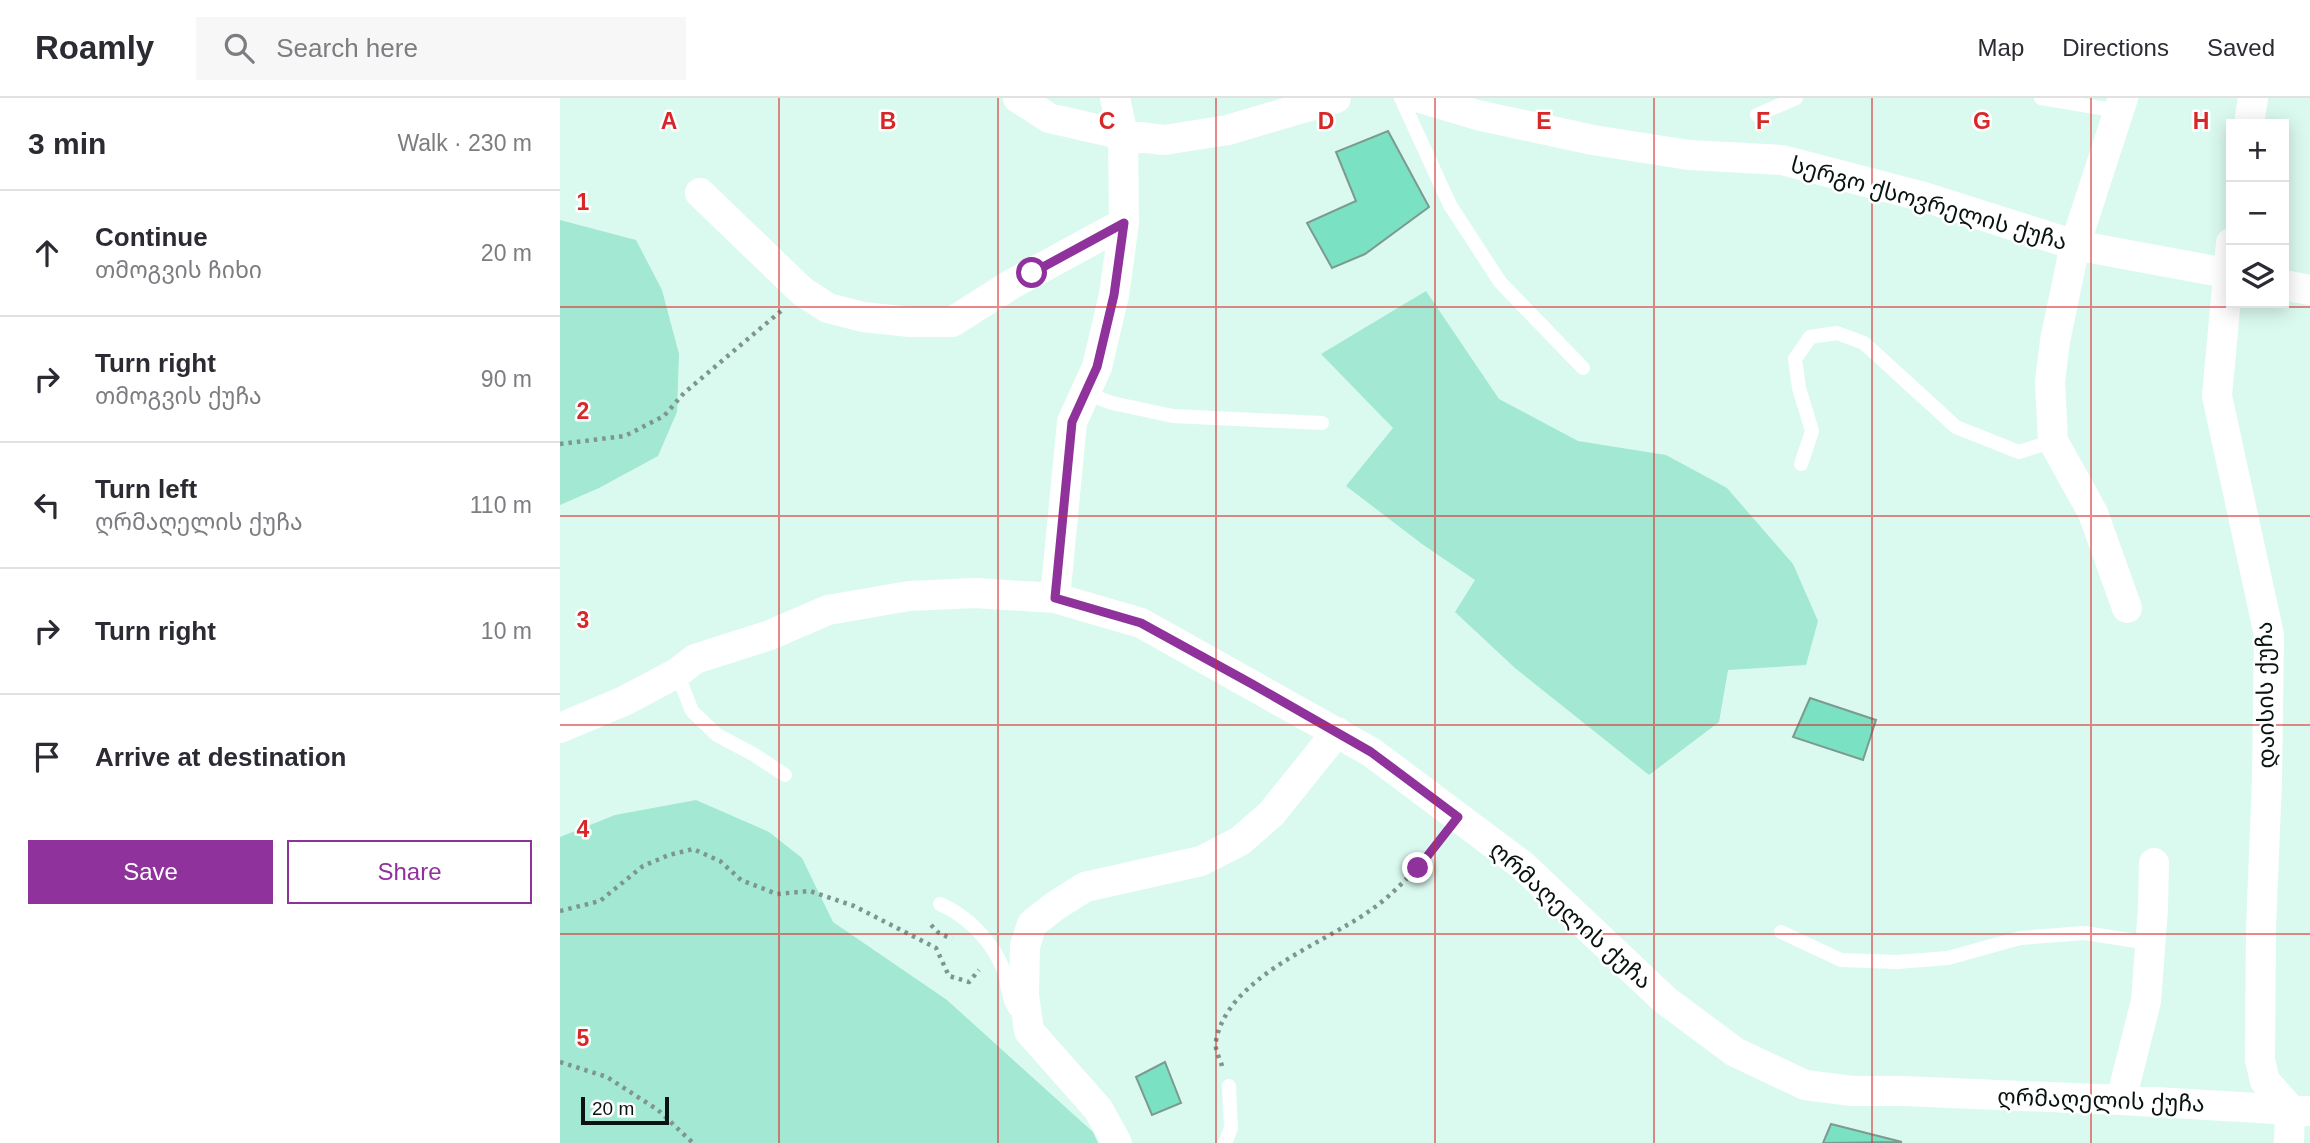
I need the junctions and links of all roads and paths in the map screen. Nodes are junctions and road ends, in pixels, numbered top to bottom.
1 (1018, 98) edge
2 (1115, 98) edge
3 (1336, 98) edge
4 (1401, 98) edge
5 (1420, 98) edge
6 (1796, 98) edge
7 (2041, 98) edge
8 (2253, 98) edge
9 (2121, 104) edge
10 (1756, 115) dead end
11 (2250, 119) edge
12 (1123, 135) junction
13 (700, 193) dead end
14 (1124, 223) junction
15 (2075, 245) junction
16 (2226, 272) edge
17 (2289, 286) edge
18 (2310, 290) edge
19 (803, 292) junction
20 (2226, 304) edge
21 (1583, 368) dead end
22 (1085, 393) junction
23 (1322, 422) dead end
24 (2053, 441) junction
25 (560, 443) edge
26 (1801, 464) dead end
27 (1055, 598) junction
28 (2127, 608) dead end
29 (677, 673) junction
30 (560, 728) edge
31 (1337, 732) junction
32 (785, 775) dead end
33 (1458, 817) junction
34 (2154, 863) dead end
35 (940, 904) joint
36 (560, 911) edge
37 (1781, 932) dead end
38 (958, 942) dead end
39 (2150, 943) junction
40 (974, 958) dead end
41 (1029, 1031) junction
42 (560, 1062) edge
43 (1229, 1086) joint
44 (2121, 1100) junction
45 (2300, 1110) edge
46 (693, 1143) edge
47 (1117, 1143) edge
48 (1225, 1143) edge
49 (2288, 1143) edge

1 - 12 street
2 - 12 street
3 - 12 street
4 - 21 lane
5 - 15 street, სერგო ქსოვრელის ქუჩა
6 - 10 lane
7 - 9 lane
8 - 11 street
9 - 15 street
12 - 14 street
13 - 19 street
14 - 19 street
14 - 22 street
15 - 16 street, სერგო ქსოვრელის ქუჩა
15 - 24 street
17 - 18 street
19 - 25 path
20 - 45 street, დაისის ქუჩა
22 - 23 lane
22 - 27 street
24 - 26 lane
24 - 28 street
27 - 29 street, ღრმაღელის ქუჩა
27 - 31 street, ღრმაღელის ქუჩა
29 - 30 street, ღრმაღელის ქუჩა
29 - 32 lane
31 - 33 street, ღრმაღელის ქუჩა
31 - 41 street
33 - 43 path
33 - 44 street, ღრმაღელის ქუჩა
34 - 39 street
35 - 38 path
35 - 41 lane
36 - 40 path
37 - 39 lane
39 - 44 street
41 - 47 street
42 - 46 path
43 - 48 lane
44 - 45 street, ღრმაღელის ქუჩა
45 - 49 street

